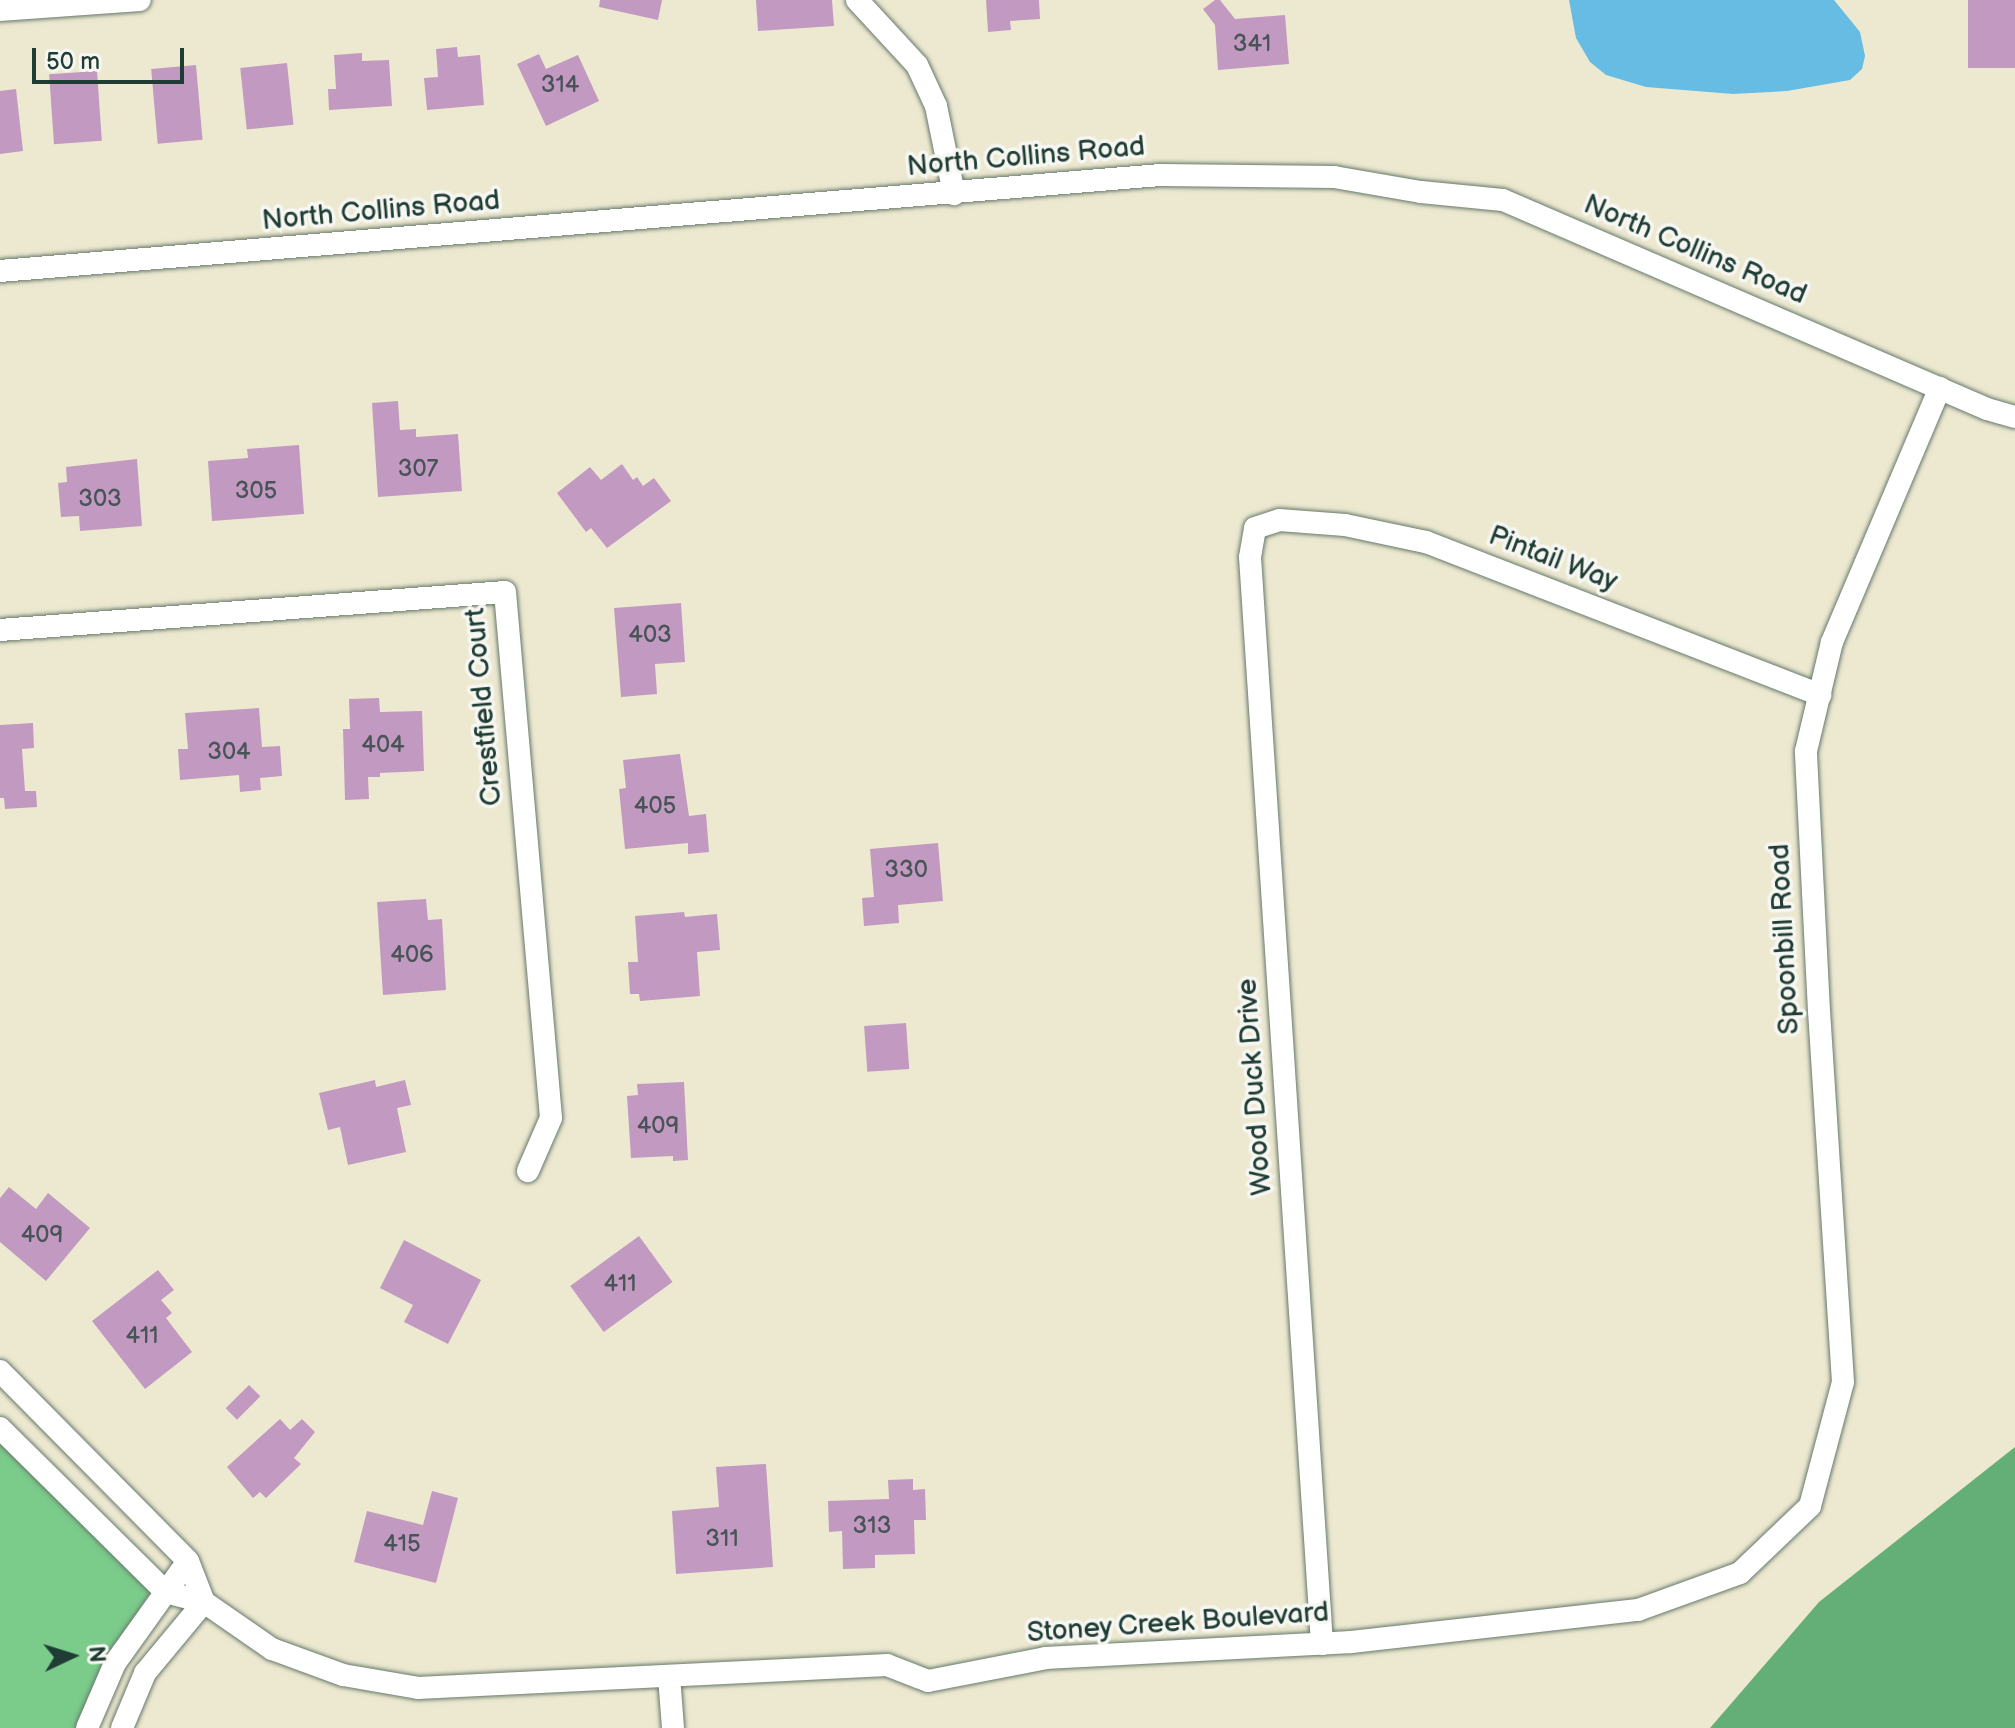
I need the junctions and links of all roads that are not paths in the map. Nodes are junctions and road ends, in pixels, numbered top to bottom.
1 (140, 0) edge
2 (857, 0) edge
3 (0, 10) edge
4 (954, 194) junction
5 (0, 271) edge
6 (1940, 388) junction
7 (2015, 417) edge
8 (1255, 528) joint
9 (0, 630) edge
10 (1820, 695) junction
11 (528, 1171) dead end
12 (0, 1371) edge
13 (0, 1428) edge
14 (1810, 1506) joint
15 (188, 1561) junction
16 (166, 1592) junction
17 (204, 1602) junction
18 (1322, 1644) junction
19 (669, 1676) junction
20 (87, 1728) edge
21 (122, 1728) edge
22 (673, 1728) edge

1 - 3 street
2 - 4 street
4 - 5 street, North Collins Road
4 - 6 street, North Collins Road
6 - 7 street, North Collins Road
6 - 10 street, Spoonbill Road
8 - 10 street, Pintail Way
8 - 18 street, Wood Duck Drive
9 - 11 street, Crestfield Court
10 - 14 street, Spoonbill Road
12 - 15 street
13 - 16 street, Stoney Creek Boulevard
14 - 18 street, Stoney Creek Boulevard
15 - 16 street
15 - 17 street
16 - 17 street, Stoney Creek Boulevard
16 - 20 street
17 - 19 street, Stoney Creek Boulevard
17 - 21 street
18 - 19 street, Stoney Creek Boulevard
19 - 22 street

